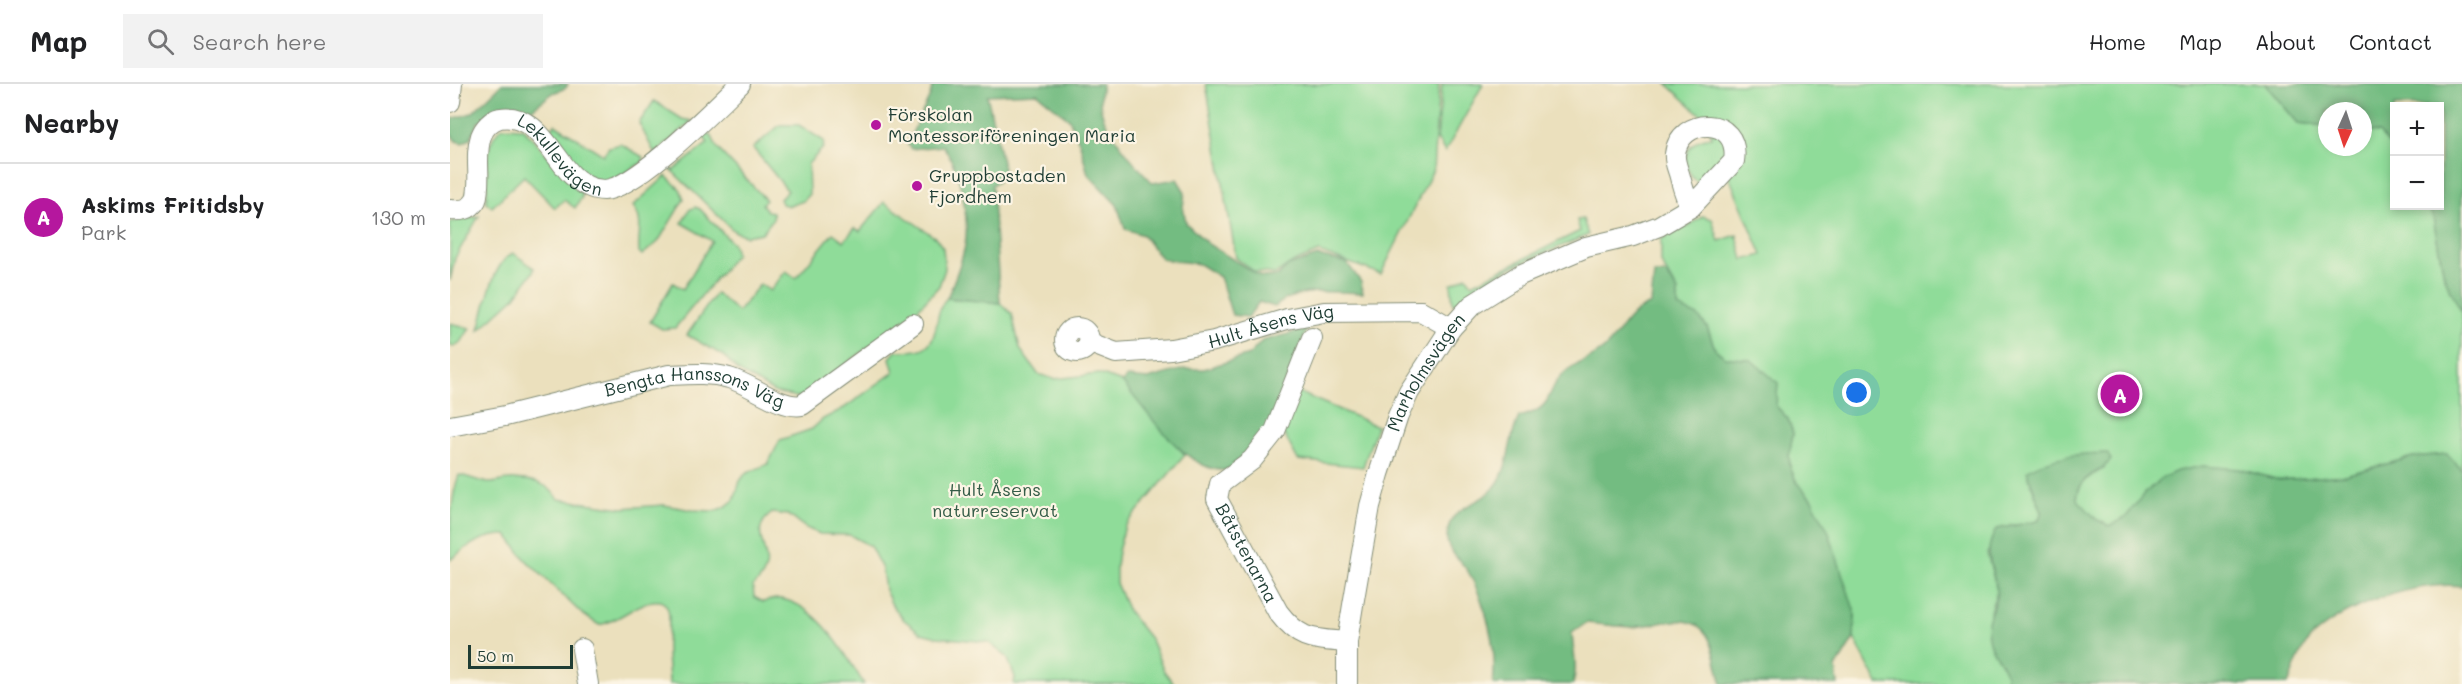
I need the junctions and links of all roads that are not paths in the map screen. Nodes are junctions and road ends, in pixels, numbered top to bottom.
1 (452, 84) edge
2 (740, 84) edge
3 (450, 102) edge
4 (1691, 207) dead end
5 (450, 210) edge
6 (913, 324) dead end
7 (1451, 328) junction
8 (1312, 338) dead end
9 (1088, 342) dead end
10 (450, 426) edge
11 (1347, 642) junction
12 (582, 649) dead end
13 (588, 684) edge
14 (1347, 684) edge

1 - 3 street
2 - 5 street, Lekullevägen
4 - 7 street, Marholmsvägen
6 - 10 street, Bengta Hanssons Väg
7 - 9 street, Hult Åsens Väg
7 - 11 street, Marholmsvägen
8 - 11 street, Båtstenarna
11 - 14 street, Marholmsvägen
12 - 13 street

